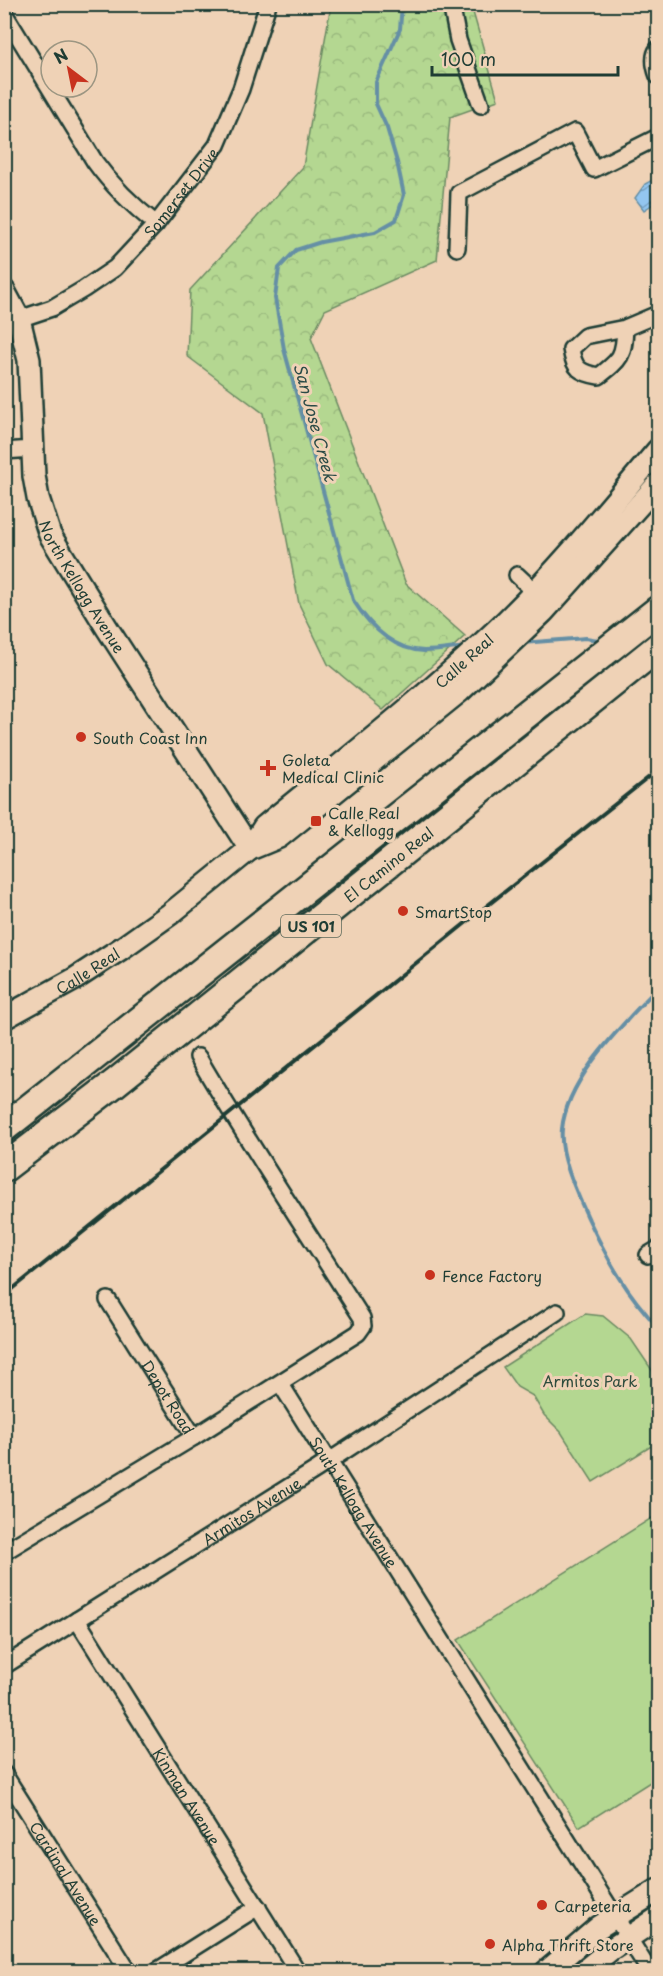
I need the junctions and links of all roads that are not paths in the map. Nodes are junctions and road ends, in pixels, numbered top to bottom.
1 (16, 4) edge
2 (268, 4) edge
3 (451, 4) edge
4 (4, 12) edge
5 (658, 49) edge
6 (658, 76) edge
7 (481, 105) dead end
8 (658, 137) edge
9 (156, 224) junction
10 (457, 248) dead end
11 (4, 291) edge
12 (658, 314) edge
13 (19, 319) junction
14 (625, 328) dead end
15 (33, 449) junction
16 (658, 450) edge
17 (4, 452) edge
18 (658, 484) edge
19 (517, 575) dead end
20 (534, 591) junction
21 (658, 610) edge
22 (658, 647) edge
23 (250, 849) junction
24 (4, 1018) edge
25 (198, 1058) dead end
26 (4, 1128) edge
27 (4, 1168) edge
28 (108, 1300) dead end
29 (557, 1312) dead end
30 (280, 1383) junction
31 (194, 1437) junction
32 (329, 1462) junction
33 (4, 1552) edge
34 (77, 1620) junction
35 (4, 1666) edge
36 (4, 1774) edge
37 (658, 1890) edge
38 (258, 1907) junction
39 (615, 1916) junction
40 (658, 1918) edge
41 (627, 1937) junction
42 (129, 1971) edge
43 (155, 1971) edge
44 (298, 1971) edge
45 (546, 1971) edge
46 (583, 1971) edge
47 (650, 1971) edge

1 - 4 street
2 - 9 street, Somerset Drive
3 - 7 street
4 - 9 street
5 - 6 street
8 - 10 street
9 - 13 street, Somerset Drive
11 - 13 main road, North Kellogg Avenue
12 - 14 street
13 - 15 main road, North Kellogg Avenue
15 - 17 street
15 - 23 main road, North Kellogg Avenue
16 - 20 main road, Calle Real
18 - 23 main road, Calle Real
19 - 20 street
20 - 23 main road, Calle Real
21 - 26 highway, El Camino Real / US 101
22 - 27 highway, El Camino Real / US 101
23 - 24 main road, Calle Real
25 - 30 street
28 - 31 street, Depot Road
29 - 32 street, Armitos Avenue
30 - 31 street, Depot Road
30 - 32 street, South Kellogg Avenue
31 - 33 street
32 - 34 street, Armitos Avenue
32 - 39 street, South Kellogg Avenue
34 - 35 street, Armitos Avenue
34 - 38 street, Kinman Avenue
36 - 42 street, Cardinal Avenue
37 - 39 main road
38 - 43 street
38 - 44 street, Kinman Avenue
39 - 41 street, South Kellogg Avenue
39 - 45 main road
40 - 41 main road
41 - 46 main road
41 - 47 street, South Kellogg Avenue

